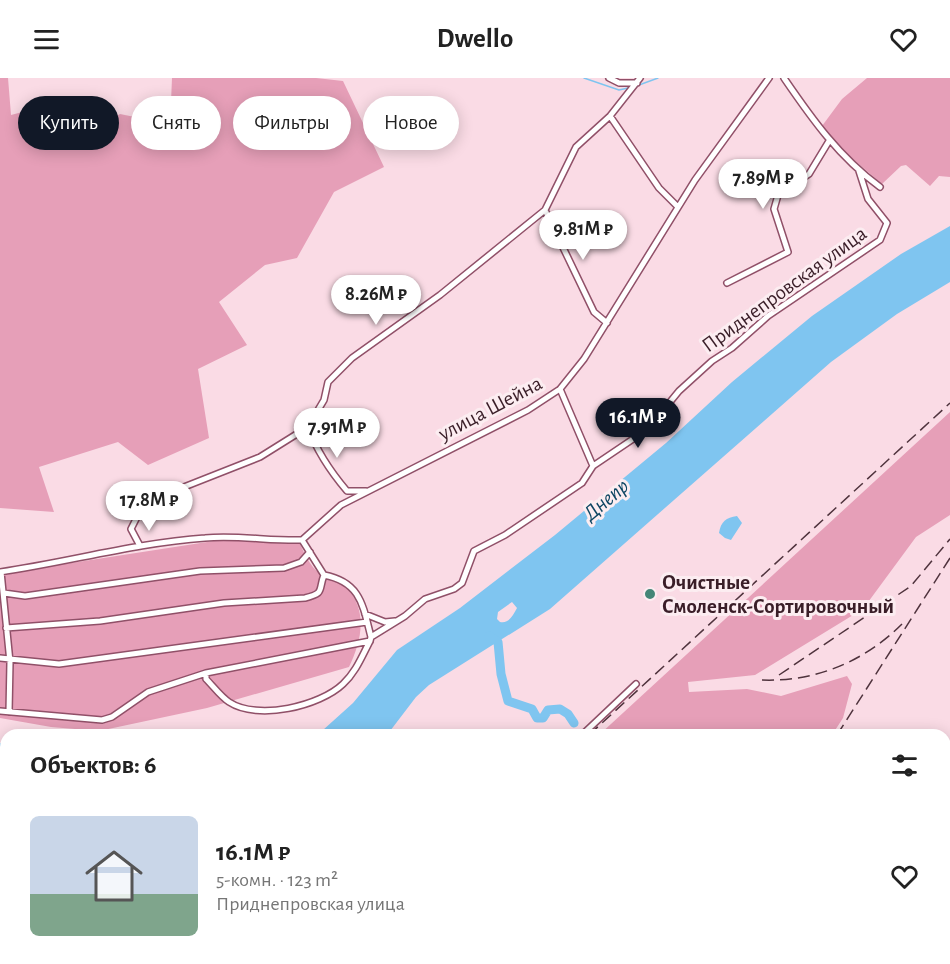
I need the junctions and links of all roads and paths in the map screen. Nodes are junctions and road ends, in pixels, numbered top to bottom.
1 (609, 78) edge
2 (769, 78) edge
3 (784, 78) edge
4 (638, 80) edge
5 (610, 116) junction
6 (829, 141) junction
7 (859, 171) junction
8 (880, 187) dead end
9 (678, 207) junction
10 (545, 210) junction
11 (727, 283) dead end
12 (607, 323) junction
13 (560, 389) junction
14 (308, 427) junction
15 (593, 466) junction
16 (368, 490) junction
17 (302, 540) junction
18 (139, 544) junction
19 (310, 552) junction
20 (1, 572) edge
21 (324, 575) junction
22 (4, 593) junction
23 (365, 614) junction
24 (397, 621) junction
25 (367, 622) junction
26 (6, 628) junction
27 (370, 639) junction
28 (0, 658) edge
29 (9, 659) junction
30 (206, 673) junction
31 (636, 684) dead end
32 (0, 711) edge
33 (9, 712) junction
34 (588, 729) edge

1 - 4 street
2 - 9 street, улица Шейна
3 - 6 street
4 - 5 street
5 - 9 street
5 - 10 street
6 - 7 street
6 - 11 street
7 - 8 street
7 - 15 street, Приднепровская улица
9 - 12 street, улица Шейна
10 - 12 street
10 - 14 street
12 - 13 street, улица Шейна
13 - 15 street
13 - 16 street, улица Шейна
14 - 16 street
14 - 18 street
15 - 24 street, Приднепровская улица
16 - 17 street, улица Шейна
17 - 18 street
17 - 19 street
18 - 20 street
19 - 21 street
19 - 22 street
20 - 22 street
21 - 23 street
21 - 26 street
22 - 26 street
23 - 24 street
23 - 25 street
24 - 27 street, Приднепровская улица
25 - 27 street
25 - 29 street
26 - 29 street
27 - 30 street
27 - 30 street
28 - 29 street
29 - 33 street
30 - 33 street
31 - 34 street
32 - 33 street

